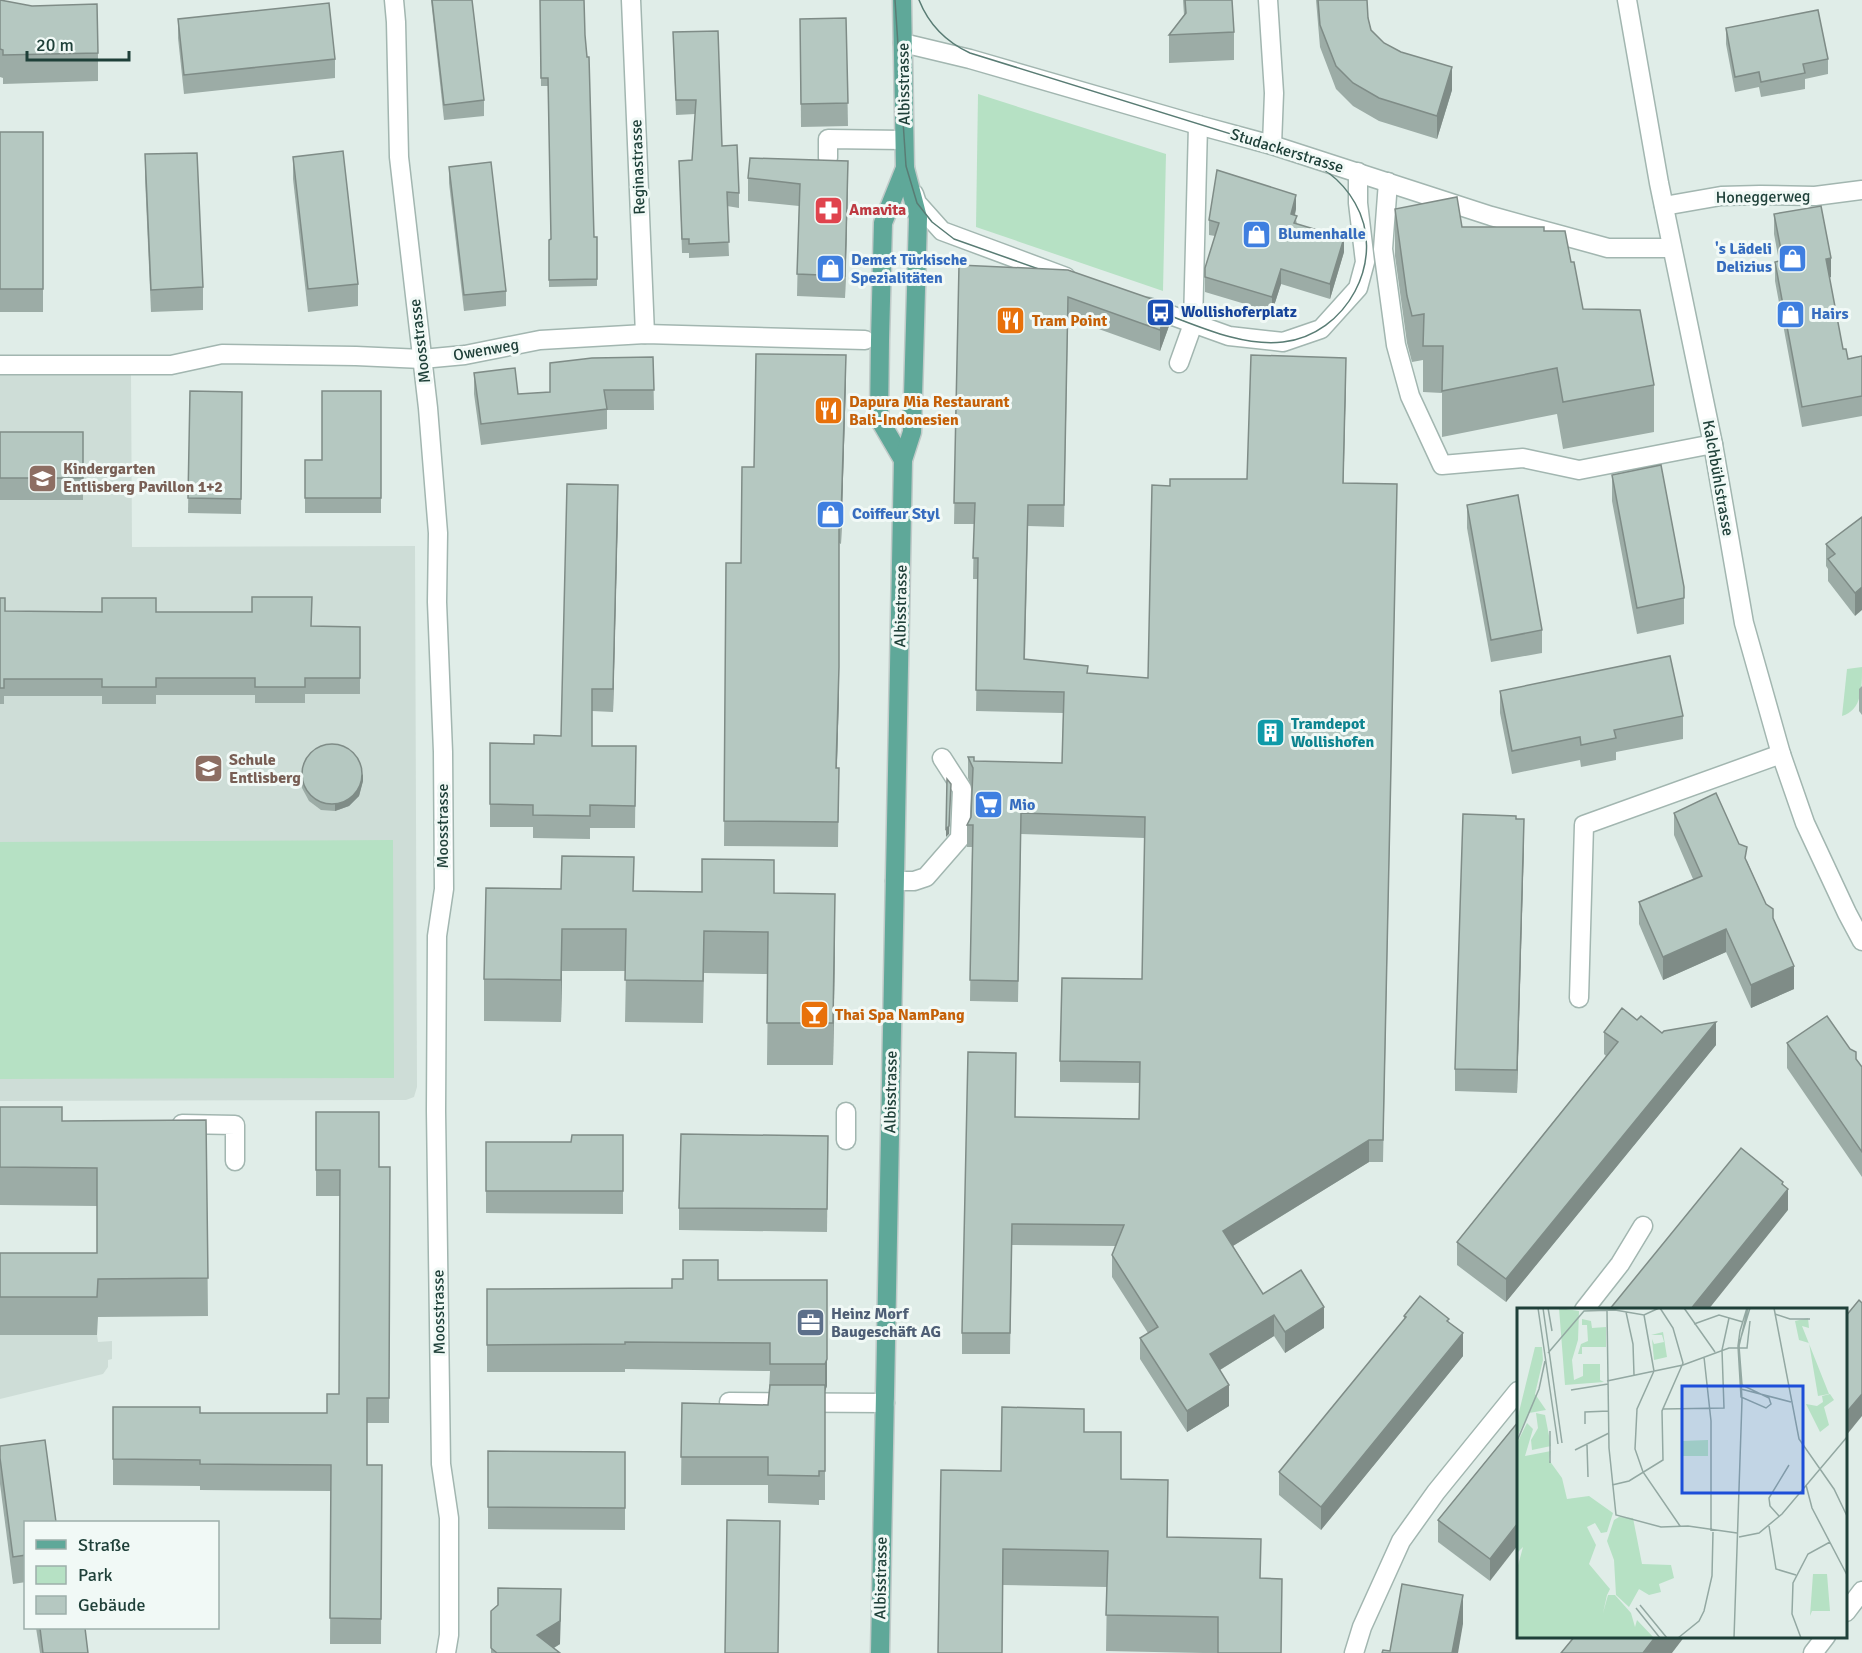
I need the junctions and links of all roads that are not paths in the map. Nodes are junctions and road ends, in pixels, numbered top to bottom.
1 (394, 0) edge
2 (631, 0) edge
3 (902, 0) edge
4 (1268, 0) edge
5 (1627, 0) edge
6 (903, 43) junction
7 (1198, 125) junction
8 (904, 140) junction
9 (1272, 145) junction
10 (828, 158) edge
11 (905, 168) junction
12 (1358, 172) junction
13 (1388, 182) junction
14 (1862, 190) edge
15 (1664, 206) junction
16 (1672, 248) junction
17 (1083, 284) edge
18 (1127, 300) edge
19 (1193, 324) junction
20 (645, 334) junction
21 (865, 340) dead end
22 (422, 359) junction
23 (1179, 363) dead end
24 (0, 365) edge
25 (1713, 444) junction
26 (903, 460) junction
27 (1781, 754) junction
28 (942, 758) dead end
29 (895, 881) junction
30 (1862, 941) edge
31 (1579, 998) dead end
32 (846, 1112) dead end
33 (167, 1124) edge
34 (846, 1140) dead end
35 (235, 1161) dead end
36 (1643, 1226) dead end
37 (1586, 1308) edge
38 (1517, 1392) edge
39 (729, 1402) edge
40 (885, 1403) junction
41 (1862, 1591) edge
42 (1847, 1610) edge
43 (1824, 1638) edge
44 (446, 1653) edge
45 (880, 1653) edge
46 (1354, 1653) edge
47 (1813, 1653) edge

1 - 22 street, Moosstrasse
2 - 20 street, Reginastrasse
3 - 6 main road, Albisstrasse
4 - 9 street
5 - 15 street, Kalchbühlstrasse
6 - 7 street, Studackerstrasse
6 - 8 main road, Albisstrasse
7 - 9 street, Studackerstrasse
7 - 19 street
8 - 10 street
8 - 11 main road, Albisstrasse
9 - 12 street, Studackerstrasse
11 - 17 street
11 - 26 main road, Albisstrasse
11 - 26 main road, Albisstrasse
12 - 13 street, Studackerstrasse
12 - 19 street
13 - 16 street, Studackerstrasse
13 - 25 street
14 - 15 street, Honeggerweg
15 - 16 street, Kalchbühlstrasse
16 - 25 street, Kalchbühlstrasse
18 - 19 street
19 - 23 street
20 - 21 street, Owenweg
20 - 22 street, Owenweg
22 - 24 street, Owenweg
22 - 44 street, Moosstrasse
25 - 27 street, Kalchbühlstrasse
26 - 29 main road, Albisstrasse
27 - 30 street, Kalchbühlstrasse
27 - 31 street
28 - 29 street
29 - 40 main road, Albisstrasse
32 - 34 street
33 - 35 street
36 - 37 street
38 - 46 street
39 - 40 street
40 - 45 main road, Albisstrasse
41 - 42 street
43 - 47 street

